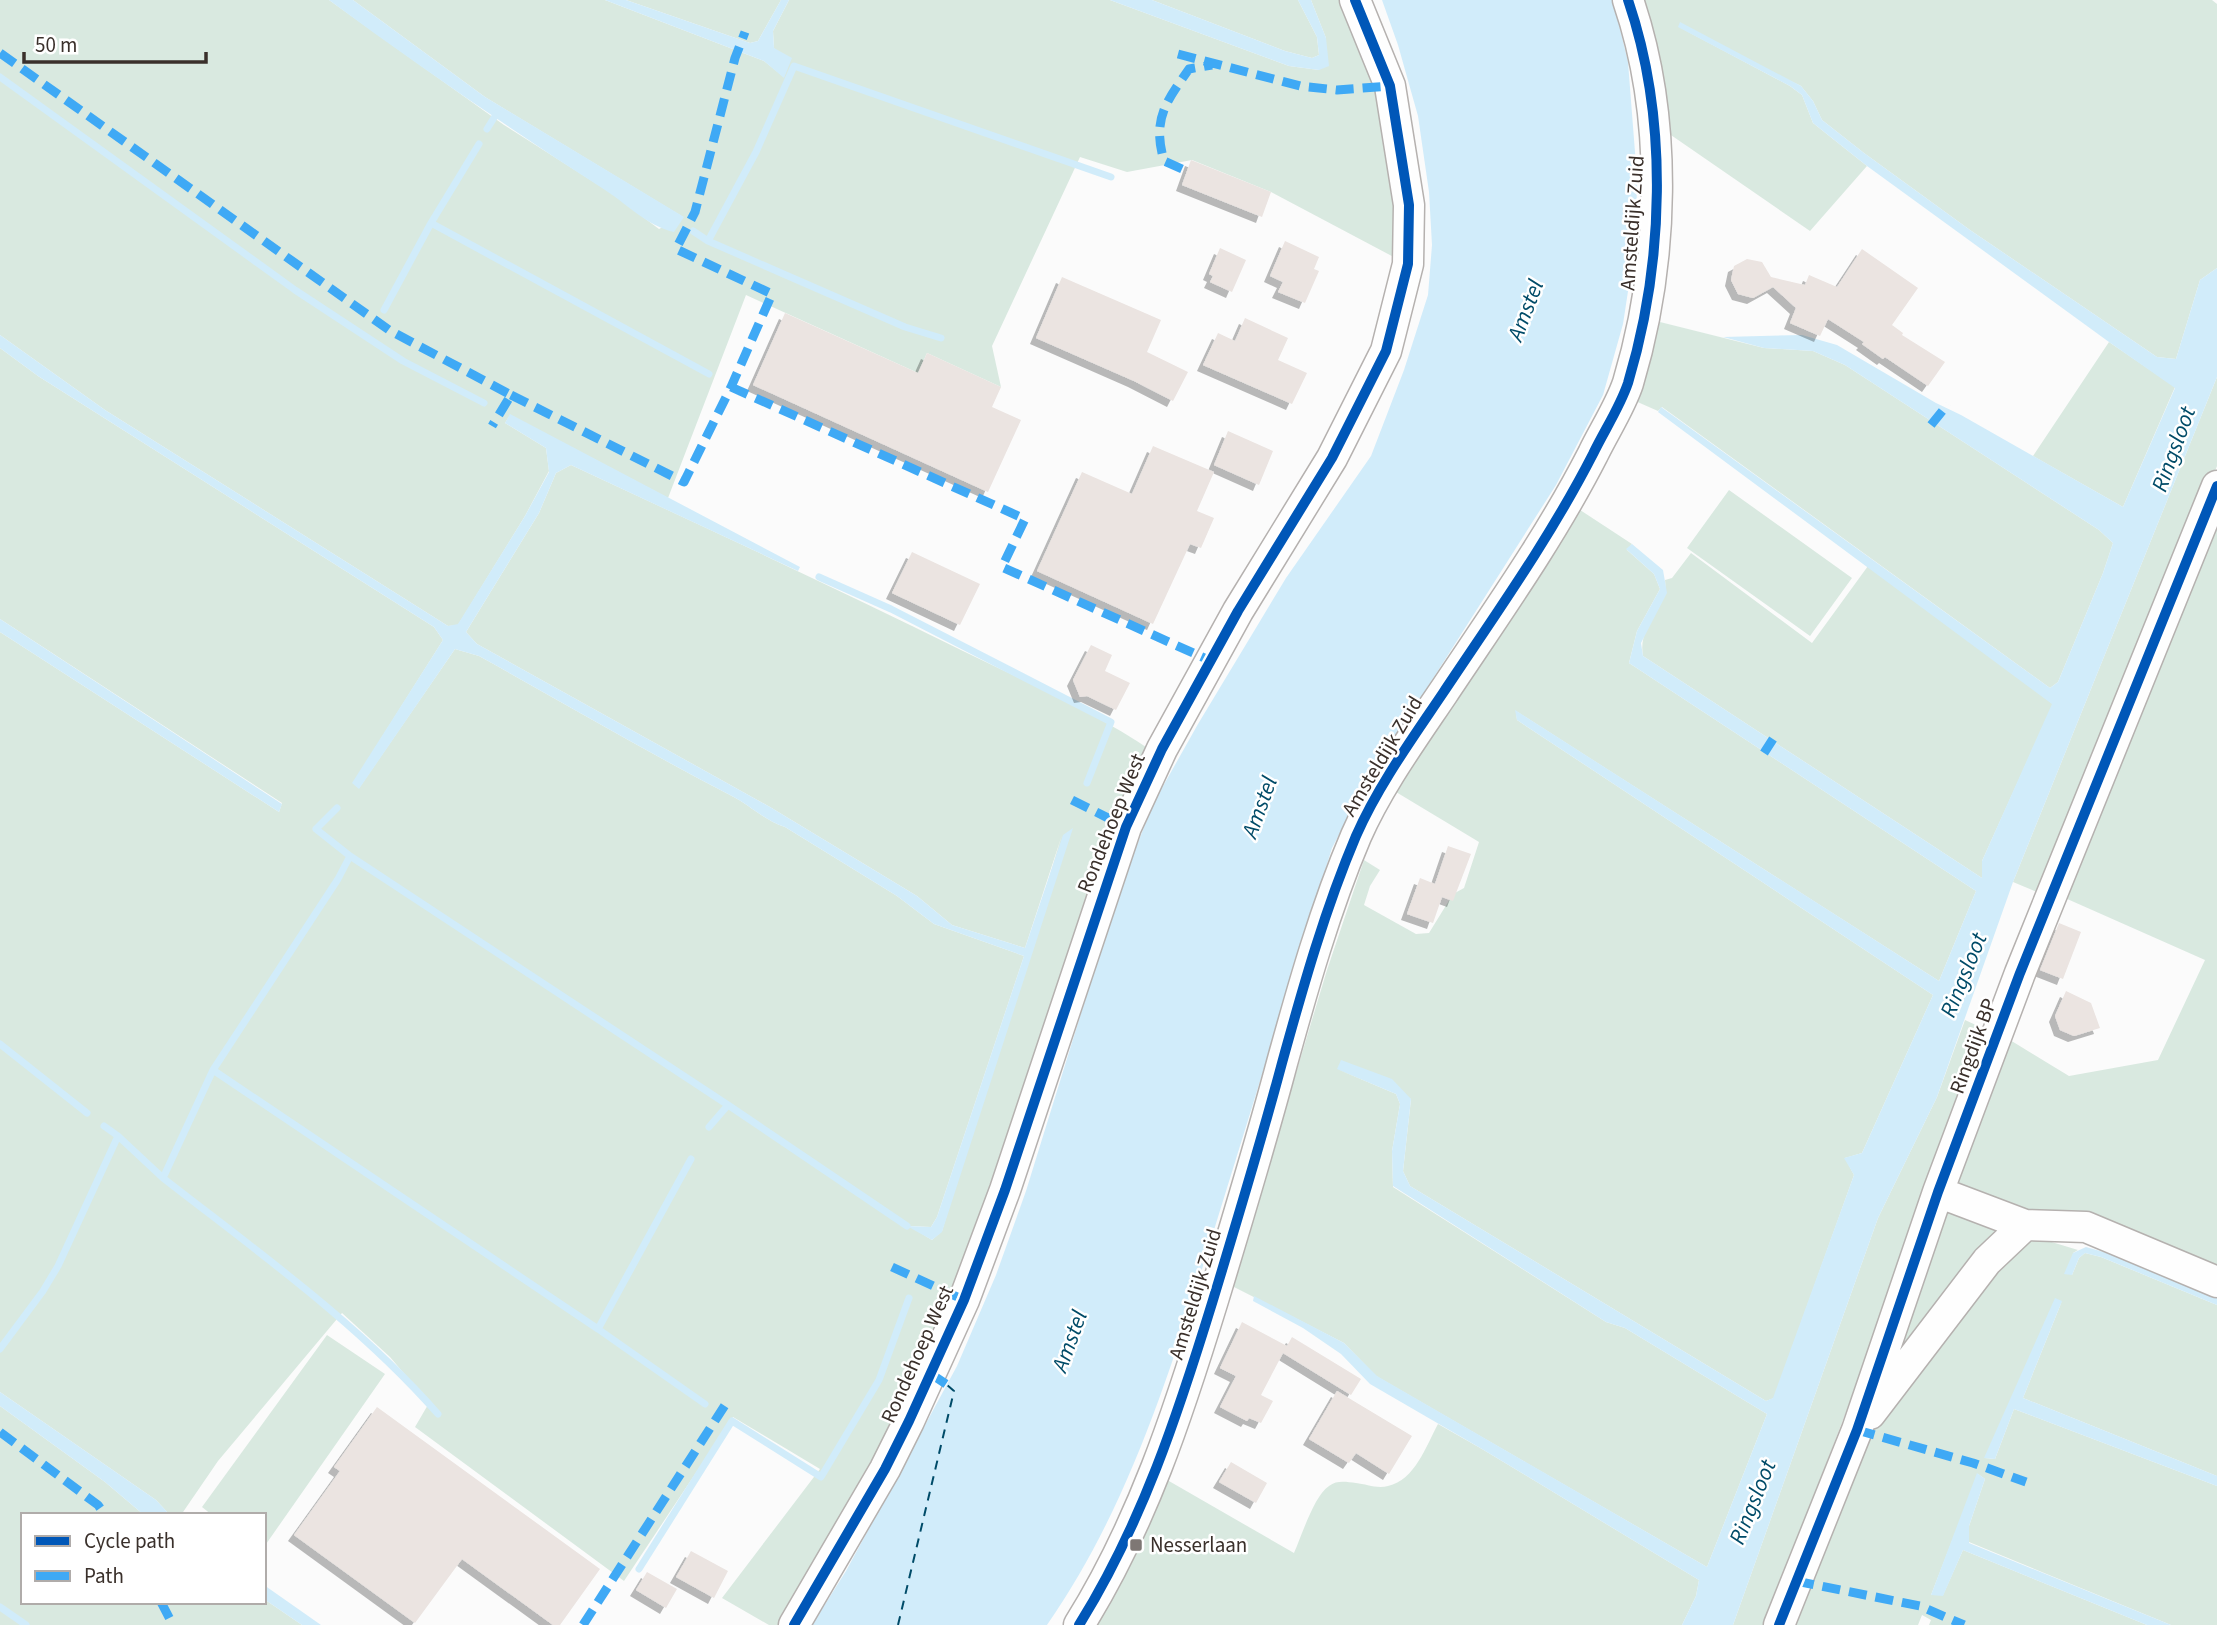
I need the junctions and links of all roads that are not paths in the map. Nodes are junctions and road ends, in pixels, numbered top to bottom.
1 (1355, 0) edge
2 (1629, 0) edge
3 (2217, 486) edge
4 (1938, 1192) junction
5 (2025, 1225) junction
6 (2217, 1282) edge
7 (1857, 1430) junction
8 (794, 1625) edge
9 (1079, 1625) edge
10 (1779, 1625) edge

1 - 8 street, Rondehoep West
2 - 9 street, Amsteldijk Zuid
3 - 4 street, Ringdijk BP
4 - 5 street
4 - 7 street, Ringdijk BP
5 - 6 street
5 - 7 street, Ringdijk BP
7 - 10 street, Ringdijk BP

